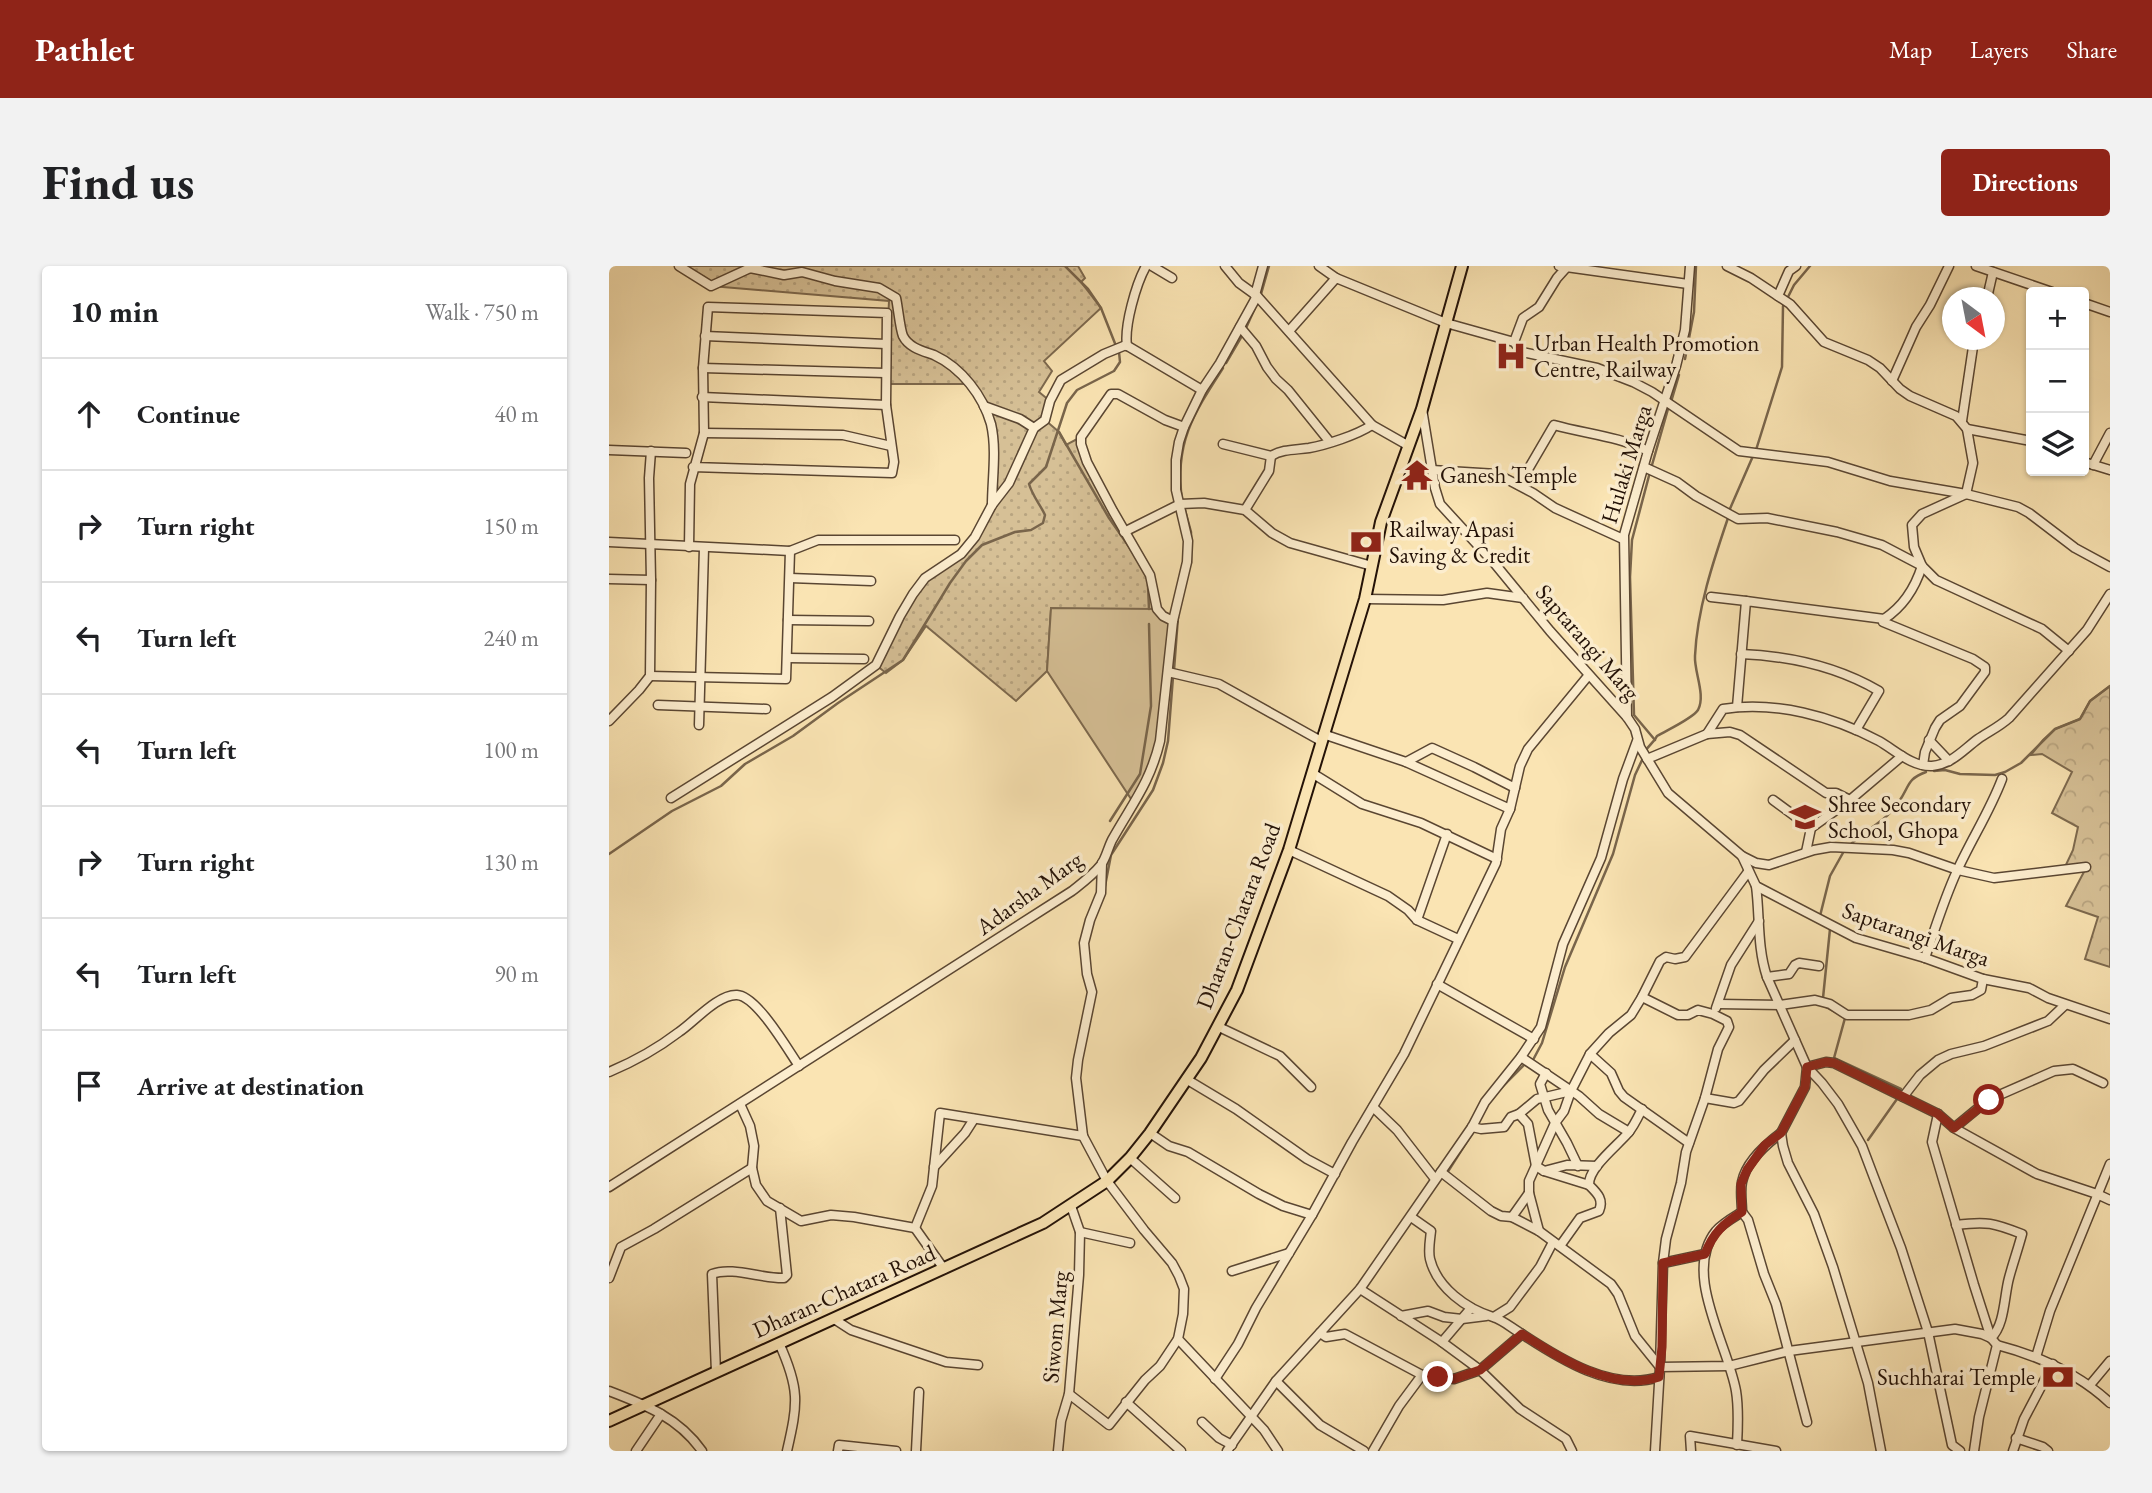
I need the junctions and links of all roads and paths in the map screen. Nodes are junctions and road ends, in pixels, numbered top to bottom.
1 (679, 266) edge
2 (1146, 266) edge
3 (1152, 266) edge
4 (1226, 266) edge
5 (1263, 266) edge
6 (1319, 266) edge
7 (1462, 266) edge
8 (1690, 266) edge
9 (1727, 266) edge
10 (1796, 266) edge
11 (1949, 266) edge
12 (1976, 266) edge
13 (1563, 267) edge
14 (1993, 272) junction
15 (1172, 278) dead end
16 (1336, 278) junction
17 (1688, 284) junction
18 (1990, 287) edge
19 (2037, 287) edge
20 (1256, 296) junction
21 (1778, 296) junction
22 (2089, 305) edge
23 (2110, 312) edge
24 (1446, 323) junction
25 (1240, 327) junction
26 (1289, 331) junction
27 (705, 336) junction
28 (1514, 342) junction
29 (886, 344) junction
30 (1120, 348) junction
31 (1973, 350) edge
32 (703, 368) junction
33 (885, 373) junction
34 (1892, 381) junction
35 (1202, 390) junction
36 (702, 397) junction
37 (1665, 402) junction
38 (886, 405) junction
39 (984, 406) junction
40 (1422, 409) junction
41 (1962, 421) junction
42 (1372, 425) junction
43 (1184, 427) junction
44 (1034, 428) junction
45 (1967, 429) junction
46 (704, 433) junction
47 (2110, 433) edge
48 (2026, 440) edge
49 (1329, 441) junction
50 (1223, 444) dead end
51 (891, 446) junction
52 (1409, 446) junction
53 (609, 450) edge
54 (651, 451) junction
55 (1648, 451) junction
56 (686, 453) dead end
57 (1271, 456) junction
58 (2089, 462) edge
59 (2089, 463) edge
60 (694, 467) junction
61 (1644, 467) junction
62 (1433, 470) junction
63 (2110, 470) edge
64 (1519, 485) junction
65 (1966, 494) junction
66 (1180, 504) junction
67 (992, 505) junction
68 (1245, 510) junction
69 (1124, 532) junction
70 (1623, 539) junction
71 (955, 540) dead end
72 (609, 542) edge
73 (650, 544) junction
74 (689, 547) junction
75 (704, 548) junction
76 (790, 551) junction
77 (1371, 566) junction
78 (1922, 566) junction
79 (2110, 568) edge
80 (790, 578) junction
81 (609, 579) edge
82 (651, 580) junction
83 (871, 581) dead end
84 (2110, 594) edge
85 (1711, 597) dead end
86 (1523, 598) junction
87 (1365, 599) junction
88 (1746, 601) junction
89 (1884, 619) junction
90 (788, 620) junction
91 (869, 621) dead end
92 (1173, 621) junction
93 (2069, 651) junction
94 (1741, 654) junction
95 (788, 658) junction
96 (864, 659) dead end
97 (1168, 672) junction
98 (650, 676) junction
99 (699, 676) junction
100 (1588, 676) junction
101 (658, 705) dead end
102 (699, 706) junction
103 (1737, 707) junction
104 (767, 709) dead end
105 (1627, 718) junction
106 (609, 721) edge
107 (699, 725) dead end
108 (1856, 730) junction
109 (1707, 734) junction
110 (1322, 738) junction
111 (1929, 740) junction
112 (1638, 744) junction
113 (1902, 756) junction
114 (1646, 757) junction
115 (1949, 761) junction
116 (1406, 762) junction
117 (1923, 765) junction
118 (1312, 773) junction
119 (2002, 779) dead end
120 (1515, 788) junction
121 (671, 798) dead end
122 (1773, 800) dead end
123 (1850, 800) junction
124 (1510, 809) junction
125 (1811, 828) junction
126 (1447, 834) junction
127 (1289, 850) junction
128 (1806, 852) junction
129 (1742, 856) junction
130 (1497, 859) junction
131 (1102, 863) junction
132 (2086, 867) dead end
133 (1958, 870) junction
134 (1748, 872) junction
135 (1756, 886) junction
136 (1417, 919) junction
137 (1759, 921) junction
138 (1458, 939) junction
139 (1925, 958) junction
140 (1819, 966) dead end
141 (1767, 977) junction
142 (1983, 979) junction
143 (1437, 984) junction
144 (1642, 997) junction
145 (1719, 1004) junction
146 (1780, 1005) junction
147 (2065, 1005) junction
148 (1713, 1014) junction
149 (2110, 1019) edge
150 (1219, 1027) junction
151 (1534, 1039) junction
152 (1795, 1040) junction
153 (1590, 1054) junction
154 (1521, 1057) junction
155 (799, 1066) junction
156 (1807, 1067) junction
157 (609, 1072) edge
158 (1546, 1073) junction
159 (1186, 1079) junction
160 (2103, 1083) dead end
161 (1311, 1087) dead end
162 (1571, 1091) junction
163 (1542, 1097) junction
164 (1903, 1097) junction
165 (1705, 1098) junction
166 (740, 1104) junction
167 (1373, 1107) junction
168 (1642, 1109) junction
169 (1519, 1114) junction
170 (1938, 1114) junction
171 (974, 1118) junction
172 (1555, 1124) junction
173 (1472, 1126) junction
174 (1954, 1128) junction
175 (1629, 1132) junction
176 (1150, 1133) junction
177 (1781, 1133) junction
178 (1083, 1136) junction
179 (1689, 1143) junction
180 (1131, 1158) junction
181 (2110, 1164) edge
182 (1578, 1166) junction
183 (1597, 1166) junction
184 (934, 1167) junction
185 (752, 1168) junction
186 (1540, 1168) junction
187 (1441, 1172) junction
188 (1335, 1174) junction
189 (1435, 1179) junction
190 (1107, 1181) junction
191 (1588, 1185) junction
192 (609, 1187) edge
193 (1529, 1193) junction
194 (2097, 1194) junction
195 (1175, 1198) dead end
196 (2110, 1200) edge
197 (1072, 1206) junction
198 (780, 1208) junction
199 (1742, 1212) junction
200 (1312, 1215) junction
201 (1411, 1217) junction
202 (1512, 1217) junction
203 (1956, 1225) junction
204 (915, 1228) junction
205 (1539, 1231) junction
206 (1080, 1232) junction
207 (1130, 1243) dead end
208 (1557, 1244) junction
209 (1289, 1253) junction
210 (1705, 1254) junction
211 (1663, 1263) junction
212 (944, 1269) junction
213 (1232, 1271) dead end
214 (609, 1278) edge
215 (1360, 1289) junction
216 (1471, 1308) junction
217 (1401, 1316) junction
218 (1490, 1317) junction
219 (834, 1318) junction
220 (1462, 1319) junction
221 (1928, 1332) junction
222 (1320, 1333) junction
223 (1522, 1334) junction
224 (1178, 1339) junction
225 (1994, 1341) junction
226 (1442, 1342) junction
227 (1856, 1342) junction
228 (779, 1343) junction
229 (1789, 1351) junction
230 (2036, 1357) junction
231 (2110, 1361) edge
232 (2053, 1364) junction
233 (978, 1365) dead end
234 (1729, 1366) junction
235 (1480, 1370) junction
236 (716, 1372) junction
237 (1660, 1372) junction
238 (1422, 1375) junction
239 (1215, 1379) junction
240 (1276, 1381) junction
241 (2090, 1385) junction
242 (609, 1391) edge
243 (919, 1392) dead end
244 (1069, 1394) junction
245 (1126, 1402) junction
246 (2110, 1403) edge
247 (645, 1405) junction
248 (661, 1414) junction
249 (1251, 1417) junction
250 (609, 1421) edge
251 (1202, 1422) dead end
252 (1807, 1422) dead end
253 (2016, 1438) junction
254 (1733, 1447) edge
255 (1229, 1448) edge
256 (636, 1451) edge
257 (702, 1451) edge
258 (787, 1451) edge
259 (838, 1451) edge
260 (896, 1451) edge
261 (916, 1451) edge
262 (1058, 1451) edge
263 (1181, 1451) edge
264 (1278, 1451) edge
265 (1364, 1451) edge
266 (1373, 1451) edge
267 (1572, 1451) edge
268 (1655, 1451) edge
269 (1691, 1451) edge
270 (1776, 1451) edge
271 (1881, 1451) edge
272 (1960, 1451) edge
273 (1975, 1451) edge
274 (2013, 1451) edge
275 (2048, 1451) edge

1 - 39 street
2 - 30 street
3 - 15 street
4 - 20 street
5 - 20 street, Adarsha Marg
6 - 16 street
7 - 24 main road, Dharan-Chatara Road
8 - 17 street, Hulaki Marga
9 - 21 street
10 - 21 street
11 - 34 street
12 - 14 street
13 - 17 street
13 - 28 street
14 - 18 street
14 - 19 street
16 - 24 street
16 - 26 street
17 - 37 street, Hulaki Marga
20 - 25 street, Adarsha Marg
20 - 26 street
21 - 34 street
22 - 23 street
24 - 28 street
24 - 40 main road, Dharan-Chatara Road
25 - 35 street, Adarsha Marg
25 - 49 street
26 - 42 street
27 - 29 street
27 - 29 street
27 - 32 street
28 - 37 street
29 - 33 street
30 - 35 street
30 - 44 street
31 - 41 street
32 - 33 street
32 - 36 street
33 - 38 street
34 - 41 street
35 - 43 street, Adarsha Marg
36 - 38 street
36 - 46 street
37 - 55 street, Hulaki Marga
37 - 65 street
38 - 51 street
39 - 44 street
39 - 67 street
40 - 52 main road, Dharan-Chatara Road
40 - 62 street, Saptarangi Marg
41 - 45 street
42 - 49 street
42 - 52 street
43 - 66 street, Adarsha Marg
43 - 69 street
44 - 67 street
45 - 48 street
45 - 65 street
46 - 51 street
46 - 60 street
47 - 58 street
49 - 57 street
50 - 57 street
51 - 60 street
52 - 77 main road, Dharan-Chatara Road
53 - 54 street
54 - 56 street
54 - 73 street
55 - 61 street, Hulaki Marga
55 - 64 street
57 - 68 street
59 - 63 street
60 - 74 street
61 - 70 street, Hulaki Marga
61 - 78 street
62 - 64 street
62 - 86 street, Saptarangi Marg
64 - 70 street
65 - 78 street
65 - 79 street
66 - 68 street
66 - 69 street
66 - 92 street, Adarsha Marg
67 - 121 street
68 - 77 street
69 - 92 street
70 - 105 street, Hulaki Marga
71 - 76 street
72 - 73 street
73 - 74 street
73 - 82 street
74 - 75 street
75 - 76 street
75 - 99 street
76 - 80 street
77 - 87 main road, Dharan-Chatara Road
78 - 89 street
78 - 93 street
80 - 83 street
80 - 90 street
81 - 82 street
82 - 98 street
84 - 93 street
85 - 88 street
86 - 87 street
86 - 100 street, Saptarangi Marg
87 - 110 main road, Dharan-Chatara Road
88 - 89 street
88 - 94 street
89 - 111 street
90 - 91 street
90 - 95 street
92 - 97 street, Adarsha Marg
93 - 115 street
94 - 103 street
94 - 108 street
95 - 96 street
95 - 99 street
97 - 110 street
97 - 131 street, Adarsha Marg
98 - 99 street
98 - 106 street
99 - 102 street
100 - 105 street, Saptarangi Marg
100 - 120 street
101 - 102 street
102 - 104 street
102 - 107 street
103 - 108 street
103 - 109 street
105 - 112 street, Saptarangi Marg
108 - 113 street
109 - 114 street
109 - 123 street
110 - 116 street
110 - 118 main road, Dharan-Chatara Road
111 - 115 street
111 - 117 street
112 - 114 street, Saptarangi Marg
112 - 151 street
113 - 117 street
113 - 123 street
114 - 129 street
115 - 117 street
116 - 120 street
116 - 124 street
118 - 126 street
118 - 127 main road, Dharan-Chatara Road
119 - 133 street
120 - 124 street
122 - 125 street
123 - 125 street
124 - 130 street
125 - 128 street
126 - 130 street
126 - 136 street
127 - 136 street
127 - 150 main road, Dharan-Chatara Road
128 - 129 street
128 - 133 street
129 - 134 street
130 - 138 street
131 - 155 street, Adarsha Marg
131 - 178 street
132 - 133 street
133 - 139 street
134 - 135 street
134 - 144 street
135 - 137 street
135 - 139 street, Saptarangi Marga
136 - 138 street
137 - 141 street
137 - 145 street
138 - 143 street
139 - 142 street, Saptarangi Marga
140 - 141 street
141 - 146 street
142 - 146 street
142 - 147 street, Saptarangi Marga
143 - 151 street
143 - 167 street
144 - 148 street
144 - 153 street
145 - 146 street
145 - 148 street
146 - 152 street
147 - 149 street, Saptarangi Marga
147 - 164 street
148 - 165 street
150 - 159 main road, Dharan-Chatara Road
150 - 161 street
151 - 154 street
152 - 156 street
152 - 165 street
153 - 162 street
153 - 168 street
154 - 158 street
154 - 173 street
155 - 157 street
155 - 166 street, Adarsha Marg
156 - 164 street
156 - 177 street
156 - 221 street
158 - 162 street
158 - 163 street
159 - 176 main road, Dharan-Chatara Road
159 - 188 street
160 - 174 street
162 - 163 street
162 - 172 street
162 - 175 street
163 - 169 street
163 - 172 street
164 - 170 street
165 - 179 street
166 - 185 street
166 - 192 street, Adarsha Marg
167 - 188 street
167 - 189 street
168 - 175 street
168 - 179 street
169 - 173 street
169 - 186 street
170 - 174 street
170 - 203 street
171 - 178 street
171 - 184 street
171 - 184 street
172 - 182 street
172 - 186 street
173 - 187 street
174 - 194 street
175 - 183 street
176 - 180 main road, Dharan-Chatara Road
176 - 200 street
177 - 199 street
177 - 227 street
178 - 190 street
179 - 211 street
180 - 190 main road, Dharan-Chatara Road
180 - 195 street
181 - 194 street
182 - 183 street
182 - 186 street
183 - 191 street
184 - 204 street
185 - 198 street
185 - 214 street
186 - 191 street
186 - 193 street
187 - 189 street
187 - 202 street
188 - 200 street
189 - 201 street
190 - 197 main road, Dharan-Chatara Road
190 - 224 street
191 - 208 street
193 - 202 street
193 - 205 street
194 - 196 street
194 - 230 street
197 - 206 street, Siwom Marg
197 - 212 main road, Dharan-Chatara Road
198 - 204 street
198 - 236 street
199 - 210 street
199 - 229 street
200 - 209 street
201 - 215 street
201 - 216 street
202 - 205 street
203 - 225 street
203 - 225 street
204 - 212 street
205 - 208 street
206 - 207 street
206 - 244 street, Siwom Marg
208 - 218 street
208 - 237 street
209 - 213 street
209 - 239 street
210 - 211 street
210 - 234 street
211 - 237 street
212 - 219 main road, Dharan-Chatara Road
215 - 217 street
215 - 222 street
216 - 218 street
216 - 220 street
217 - 220 street
217 - 226 street
218 - 220 street
218 - 223 street
219 - 228 main road, Dharan-Chatara Road
219 - 233 street
220 - 226 street
221 - 225 street
221 - 227 street
221 - 272 street
222 - 238 street
222 - 240 street
223 - 235 street
223 - 237 street
224 - 239 street
224 - 245 street
225 - 230 street
225 - 273 street
226 - 235 street
227 - 229 street
227 - 271 street
228 - 236 main road, Dharan-Chatara Road
228 - 258 street
229 - 234 street
229 - 252 street
230 - 232 street
231 - 241 street
232 - 241 street
232 - 253 street
234 - 237 street
234 - 254 street
235 - 238 street
235 - 267 street
236 - 247 main road, Dharan-Chatara Road
237 - 268 street
238 - 266 street
239 - 249 street
240 - 249 street
240 - 265 street
241 - 246 street
242 - 247 street
243 - 261 street
244 - 245 street
244 - 262 street, Siwom Marg
245 - 263 street
247 - 248 street
247 - 250 main road, Dharan-Chatara Road
248 - 256 street
248 - 257 street
249 - 255 street
249 - 264 street
251 - 255 street
253 - 274 street
253 - 275 street
254 - 269 street
254 - 270 street
259 - 260 street

